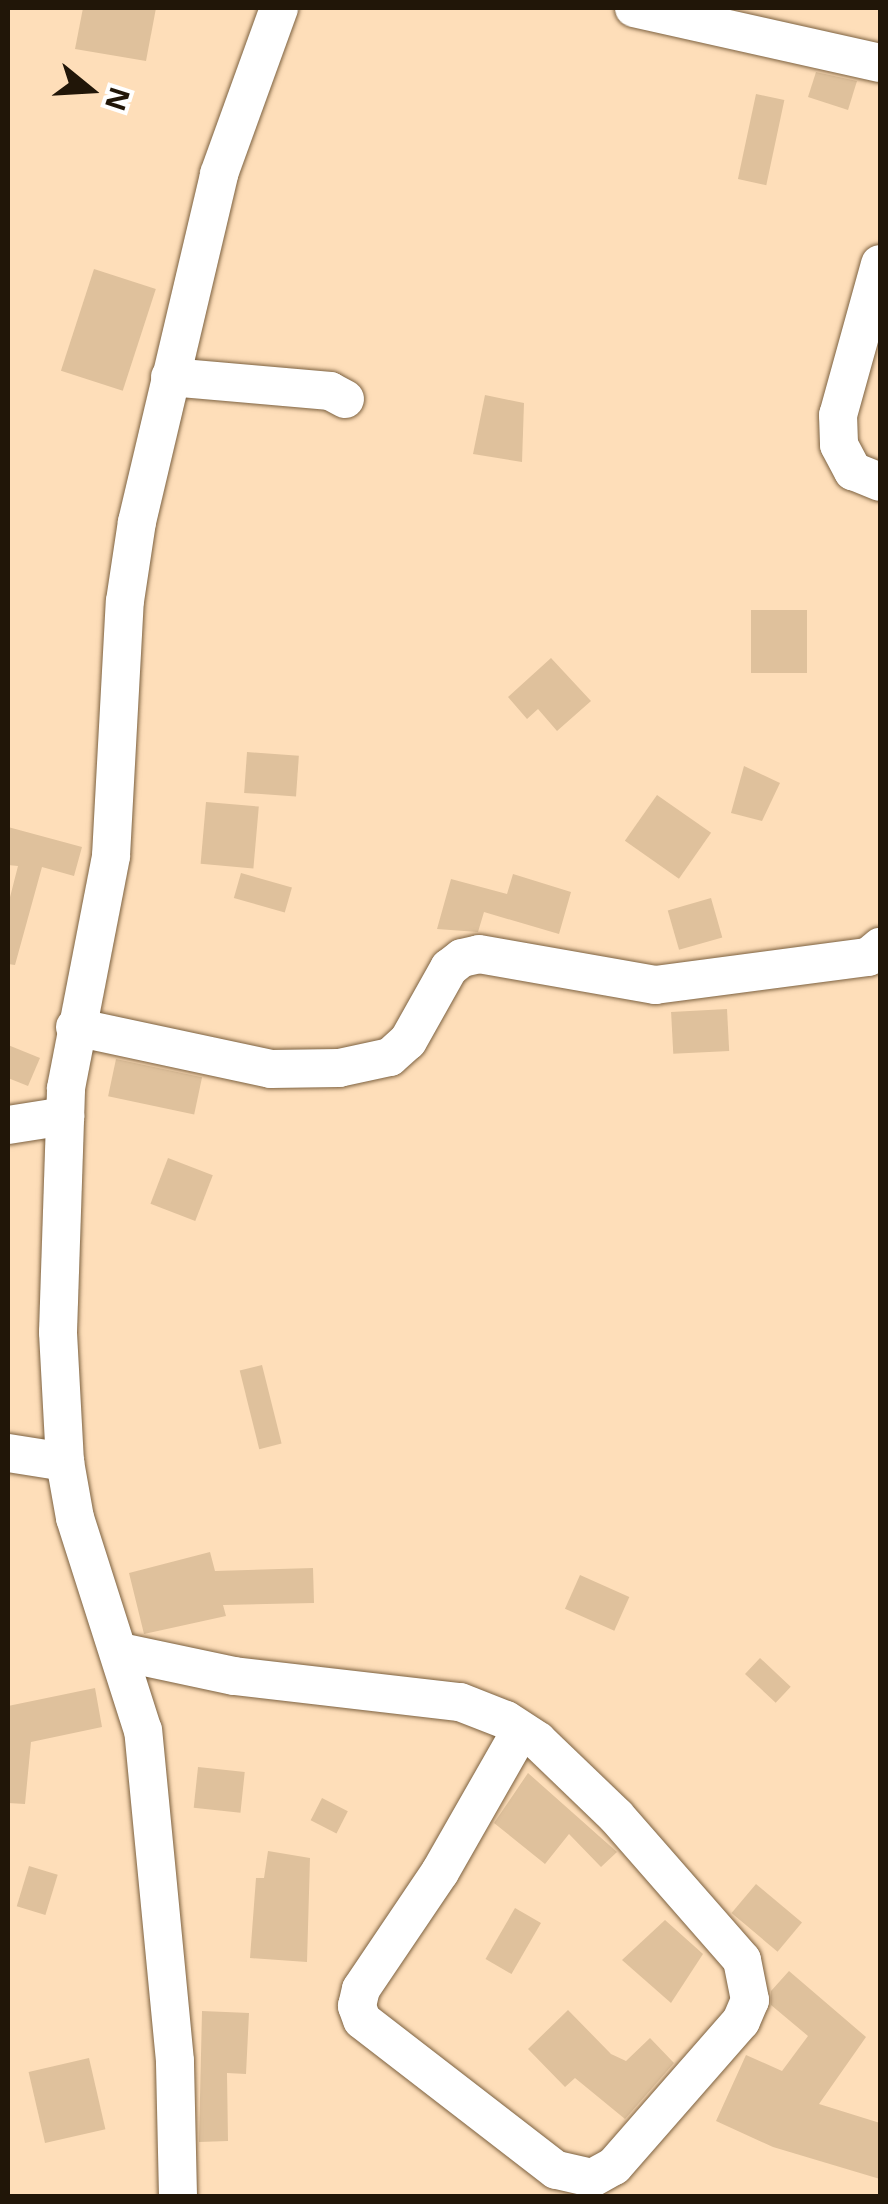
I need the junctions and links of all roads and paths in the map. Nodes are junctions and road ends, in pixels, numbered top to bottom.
1 (279, 8) edge
2 (634, 8) edge
3 (880, 63) edge
4 (880, 264) edge
5 (170, 377) junction
6 (345, 399) dead end
7 (880, 482) edge
8 (880, 947) edge
9 (75, 1028) junction
10 (65, 1116) junction
11 (8, 1125) edge
12 (8, 1452) edge
13 (65, 1462) junction
14 (121, 1652) junction
15 (521, 1730) junction
16 (588, 2187) edge
17 (178, 2196) edge

1 - 5 street
2 - 3 street
4 - 7 street
5 - 6 street
5 - 9 street
8 - 9 street
9 - 10 street
10 - 11 street
10 - 13 street
12 - 13 street
13 - 14 street
14 - 15 street
14 - 17 street
15 - 16 street
15 - 16 street

